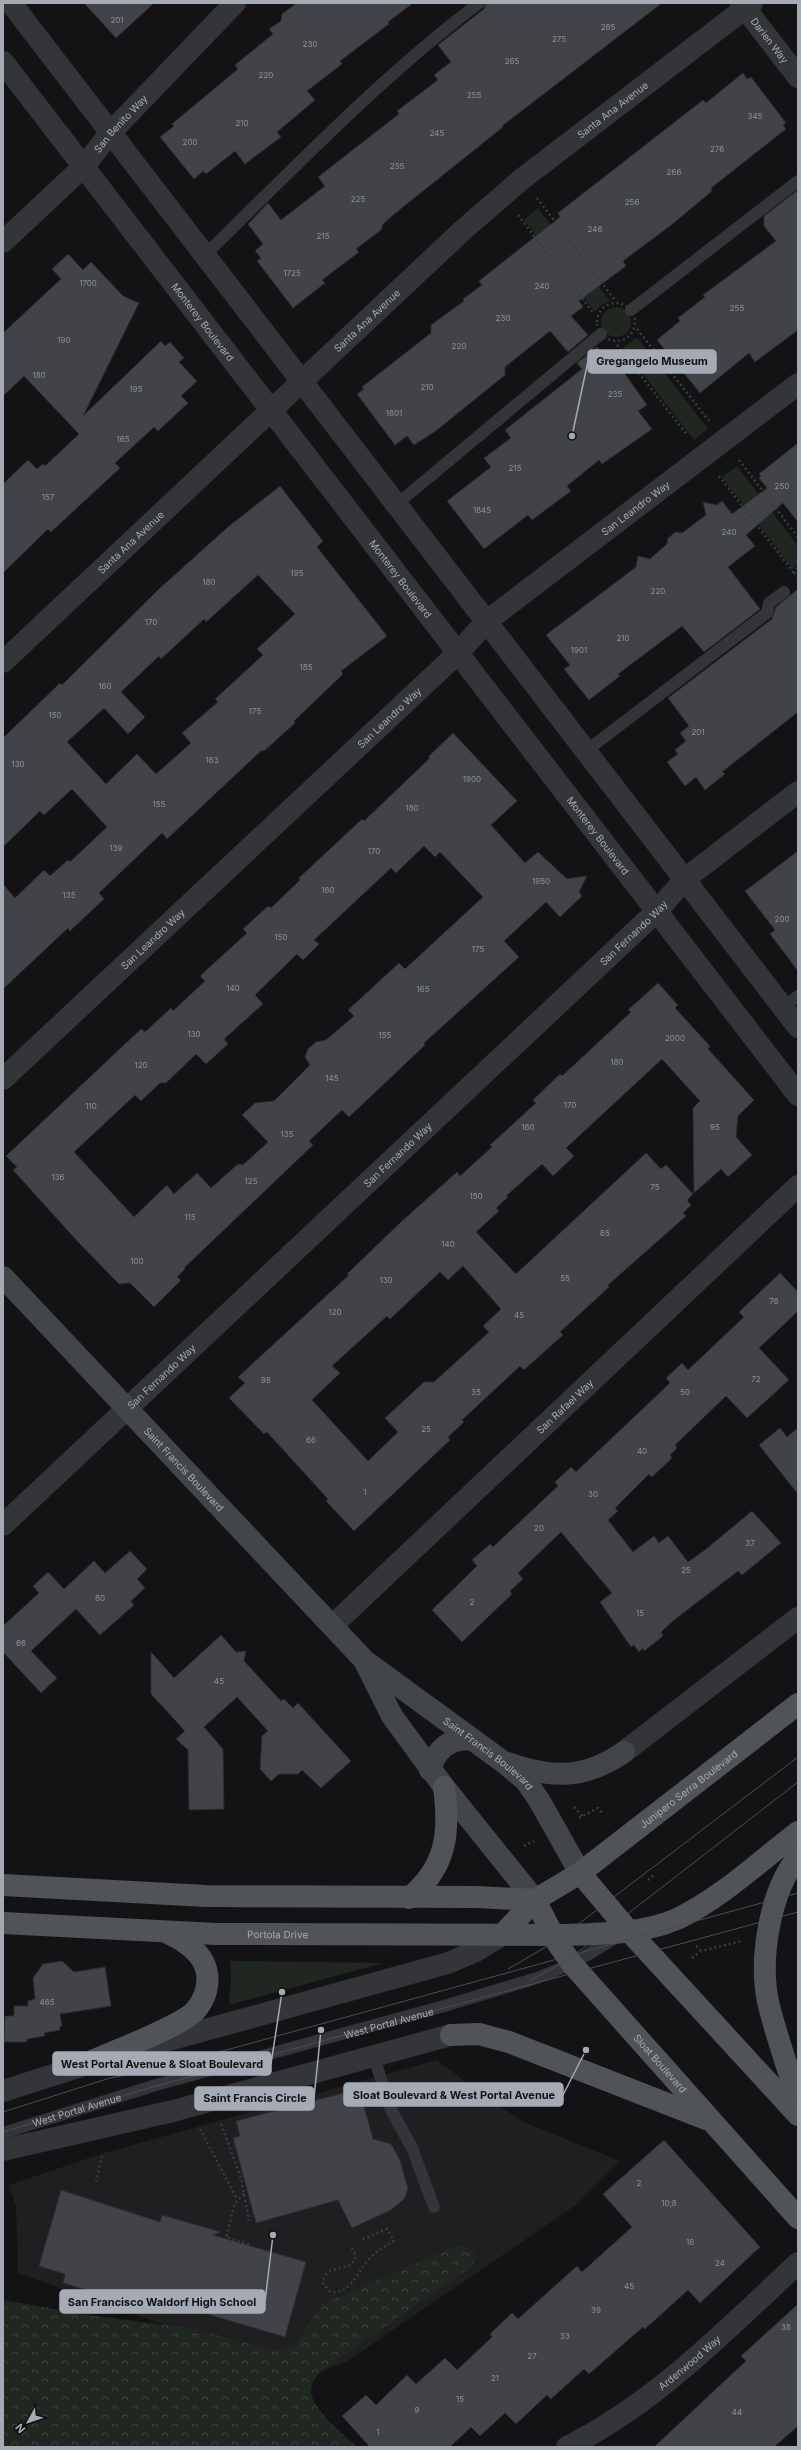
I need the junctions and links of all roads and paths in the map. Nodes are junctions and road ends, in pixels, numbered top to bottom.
1 (11, 3) edge
2 (235, 3) edge
3 (479, 3) edge
4 (746, 5) edge
5 (3, 62) edge
6 (798, 77) edge
7 (111, 132) junction
8 (84, 166) junction
9 (522, 179) junction
10 (798, 180) edge
11 (503, 195) junction
12 (3, 242) edge
13 (205, 255) junction
14 (617, 303) dead end
15 (631, 310) dead end
16 (597, 318) dead end
17 (601, 334) dead end
18 (302, 381) junction
19 (798, 384) edge
20 (271, 410) junction
21 (397, 504) junction
22 (784, 592) dead end
23 (487, 621) junction
24 (458, 653) junction
25 (3, 662) edge
26 (586, 751) junction
27 (798, 792) edge
28 (685, 879) junction
29 (657, 911) junction
30 (790, 1001) edge
31 (798, 1027) edge
32 (3, 1079) edge
33 (798, 1095) edge
34 (798, 1186) edge
35 (3, 1277) edge
36 (127, 1409) junction
37 (3, 1526) edge
38 (798, 1618) edge
39 (332, 1626) junction
40 (365, 1661) junction
41 (798, 1704) edge
42 (474, 1740) junction
43 (624, 1752) joint
44 (502, 1760) junction
45 (430, 1770) junction
46 (444, 1787) junction
47 (603, 1814) dead end
48 (573, 1822) dead end
49 (798, 1832) edge
50 (535, 1841) dead end
51 (520, 1848) dead end
52 (798, 1857) edge
53 (580, 1873) junction
54 (654, 1875) dead end
55 (648, 1880) dead end
56 (3, 1885) edge
57 (409, 1898) junction
58 (535, 1900) junction
59 (3, 1923) edge
60 (628, 1930) junction
61 (165, 1932) junction
62 (502, 1935) junction
63 (552, 1935) junction
64 (744, 1941) dead end
65 (696, 1946) dead end
66 (701, 1951) junction
67 (692, 1958) dead end
68 (572, 1964) junction
69 (451, 2035) joint
70 (374, 2056) junction
71 (90, 2062) junction
72 (3, 2090) edge
73 (798, 2101) edge
74 (798, 2115) edge
75 (711, 2121) junction
76 (196, 2122) dead end
77 (221, 2122) dead end
78 (3, 2133) edge
79 (3, 2150) edge
80 (102, 2156) dead end
81 (96, 2182) dead end
82 (244, 2194) junction
83 (237, 2199) junction
84 (434, 2207) dead end
85 (798, 2218) edge
86 (249, 2221) dead end
87 (361, 2240) dead end
88 (251, 2245) dead end
89 (352, 2248) dead end
90 (798, 2262) edge
91 (568, 2447) edge

1 - 7 street
2 - 7 street, San Benito Way
3 - 13 lane
4 - 6 street, Darien Way
4 - 9 street, Santa Ana Avenue
5 - 8 street, Monterey Boulevard
7 - 8 street, San Benito Way
7 - 13 street
8 - 12 street, San Benito Way
8 - 20 street, Monterey Boulevard
9 - 11 street, Santa Ana Avenue
9 - 14 path
10 - 15 lane
11 - 16 path
11 - 18 street, Santa Ana Avenue
13 - 18 street
17 - 21 lane
18 - 20 street, Santa Ana Avenue
18 - 21 street
19 - 23 street, San Leandro Way
20 - 24 street, Monterey Boulevard
20 - 25 street, Santa Ana Avenue
21 - 23 street
22 - 26 lane
23 - 24 street, San Leandro Way
23 - 26 street
24 - 29 street, Monterey Boulevard
24 - 32 street, San Leandro Way
26 - 28 street
27 - 28 street, San Fernando Way
28 - 29 street, San Fernando Way
28 - 30 street
29 - 33 street, Monterey Boulevard
29 - 36 street, San Fernando Way
30 - 31 street
34 - 39 street, San Rafael Way
35 - 36 main road, Saint Francis Boulevard
36 - 37 street, San Fernando Way
36 - 39 main road, Saint Francis Boulevard
38 - 43 street
39 - 40 main road, Saint Francis Boulevard
40 - 42 main road, Saint Francis Boulevard
40 - 45 main road, Saint Francis Boulevard
41 - 53 main road, Junipero Serra Boulevard
42 - 44 main road, Saint Francis Boulevard
42 - 45 main road
43 - 44 main road
44 - 53 main road, Saint Francis Boulevard
45 - 46 main road, Saint Francis Boulevard
46 - 57 main road
46 - 58 main road, Saint Francis Boulevard
47 - 48 path
49 - 60 main road
50 - 51 path
52 - 73 main road
53 - 58 main road, Junipero Serra Boulevard
53 - 60 main road
54 - 55 path
56 - 57 main road
57 - 58 main road
58 - 62 main road, Junipero Serra Boulevard
58 - 63 main road, Sloat Boulevard
59 - 61 main road, Portola Drive
60 - 63 main road
60 - 68 lane, West Portal Avenue
60 - 74 main road
61 - 62 main road, Portola Drive
61 - 71 main road
62 - 63 main road, Portola Drive
62 - 71 street
63 - 68 main road, Sloat Boulevard
64 - 66 path
65 - 66 path
66 - 67 path
68 - 75 main road, Sloat Boulevard
68 - 78 lane, West Portal Avenue
69 - 70 street, West Portal Avenue
69 - 75 main road
70 - 79 street, West Portal Avenue
70 - 84 lane
71 - 72 street
75 - 85 main road, Sloat Boulevard
76 - 83 path
77 - 82 path
80 - 81 path
82 - 83 path
82 - 86 path
83 - 88 path
87 - 89 path
90 - 91 street, Ardenwood Way

